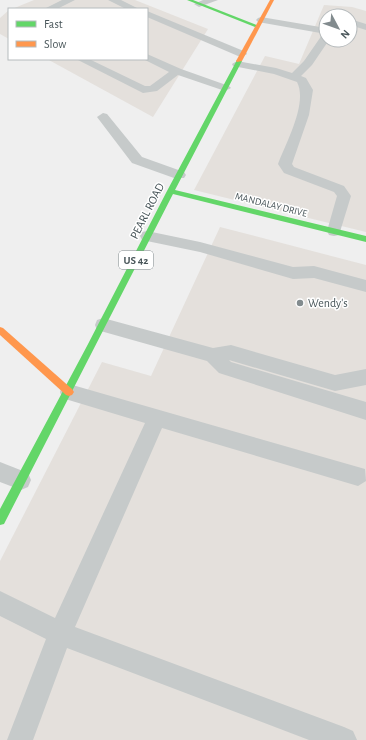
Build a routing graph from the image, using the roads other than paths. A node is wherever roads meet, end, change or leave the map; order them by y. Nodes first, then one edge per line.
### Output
1 (70, 0) edge
2 (113, 0) edge
3 (138, 0) edge
4 (189, 0) edge
5 (213, 0) edge
6 (272, 0) edge
7 (199, 4) junction
8 (51, 8) edge
9 (127, 8) edge
10 (148, 14) edge
11 (259, 23) junction
12 (318, 30) edge
13 (318, 48) edge
14 (148, 57) edge
15 (240, 59) junction
16 (83, 60) edge
17 (177, 70) junction
18 (294, 77) junction
19 (225, 88) junction
20 (103, 117) dead end
21 (179, 175) junction
22 (170, 191) junction
23 (334, 232) junction
24 (147, 236) junction
25 (366, 239) edge
26 (293, 273) junction
27 (366, 286) edge
28 (366, 296) edge
29 (103, 325) junction
30 (0, 331) edge
31 (213, 355) junction
32 (366, 377) edge
33 (69, 392) junction
34 (366, 411) edge
35 (157, 418) junction
36 (0, 472) edge
37 (358, 476) dead end
38 (21, 480) junction
39 (0, 520) edge
40 (0, 603) edge
41 (60, 633) junction
42 (20, 740) edge
43 (344, 740) edge

1 - 8 lane
2 - 9 lane
3 - 9 lane
4 - 7 main road
5 - 7 lane
6 - 11 main road, PEARL ROAD / US 42
7 - 11 main road
10 - 15 lane
11 - 12 lane
11 - 15 main road, PEARL ROAD / US 42
13 - 18 lane
14 - 17 lane
15 - 18 lane
15 - 19 main road, PEARL ROAD / US 42
16 - 17 lane
17 - 19 lane
18 - 23 lane
19 - 21 main road, PEARL ROAD / US 42
20 - 21 lane
21 - 22 main road, PEARL ROAD / US 42
22 - 23 main road, MANDALAY DRIVE
22 - 24 main road, PEARL ROAD / US 42
23 - 25 main road, MANDALAY DRIVE
24 - 26 lane
24 - 29 main road, PEARL ROAD / US 42
26 - 27 lane
26 - 28 lane
29 - 31 lane
29 - 33 main road, PEARL ROAD / US 42
30 - 33 main road
31 - 32 lane
31 - 34 lane
33 - 35 lane
33 - 38 main road, PEARL ROAD / US 42
35 - 37 lane
35 - 41 lane
36 - 38 lane
38 - 39 main road, PEARL ROAD / US 42
40 - 41 lane
41 - 42 lane
41 - 43 lane

